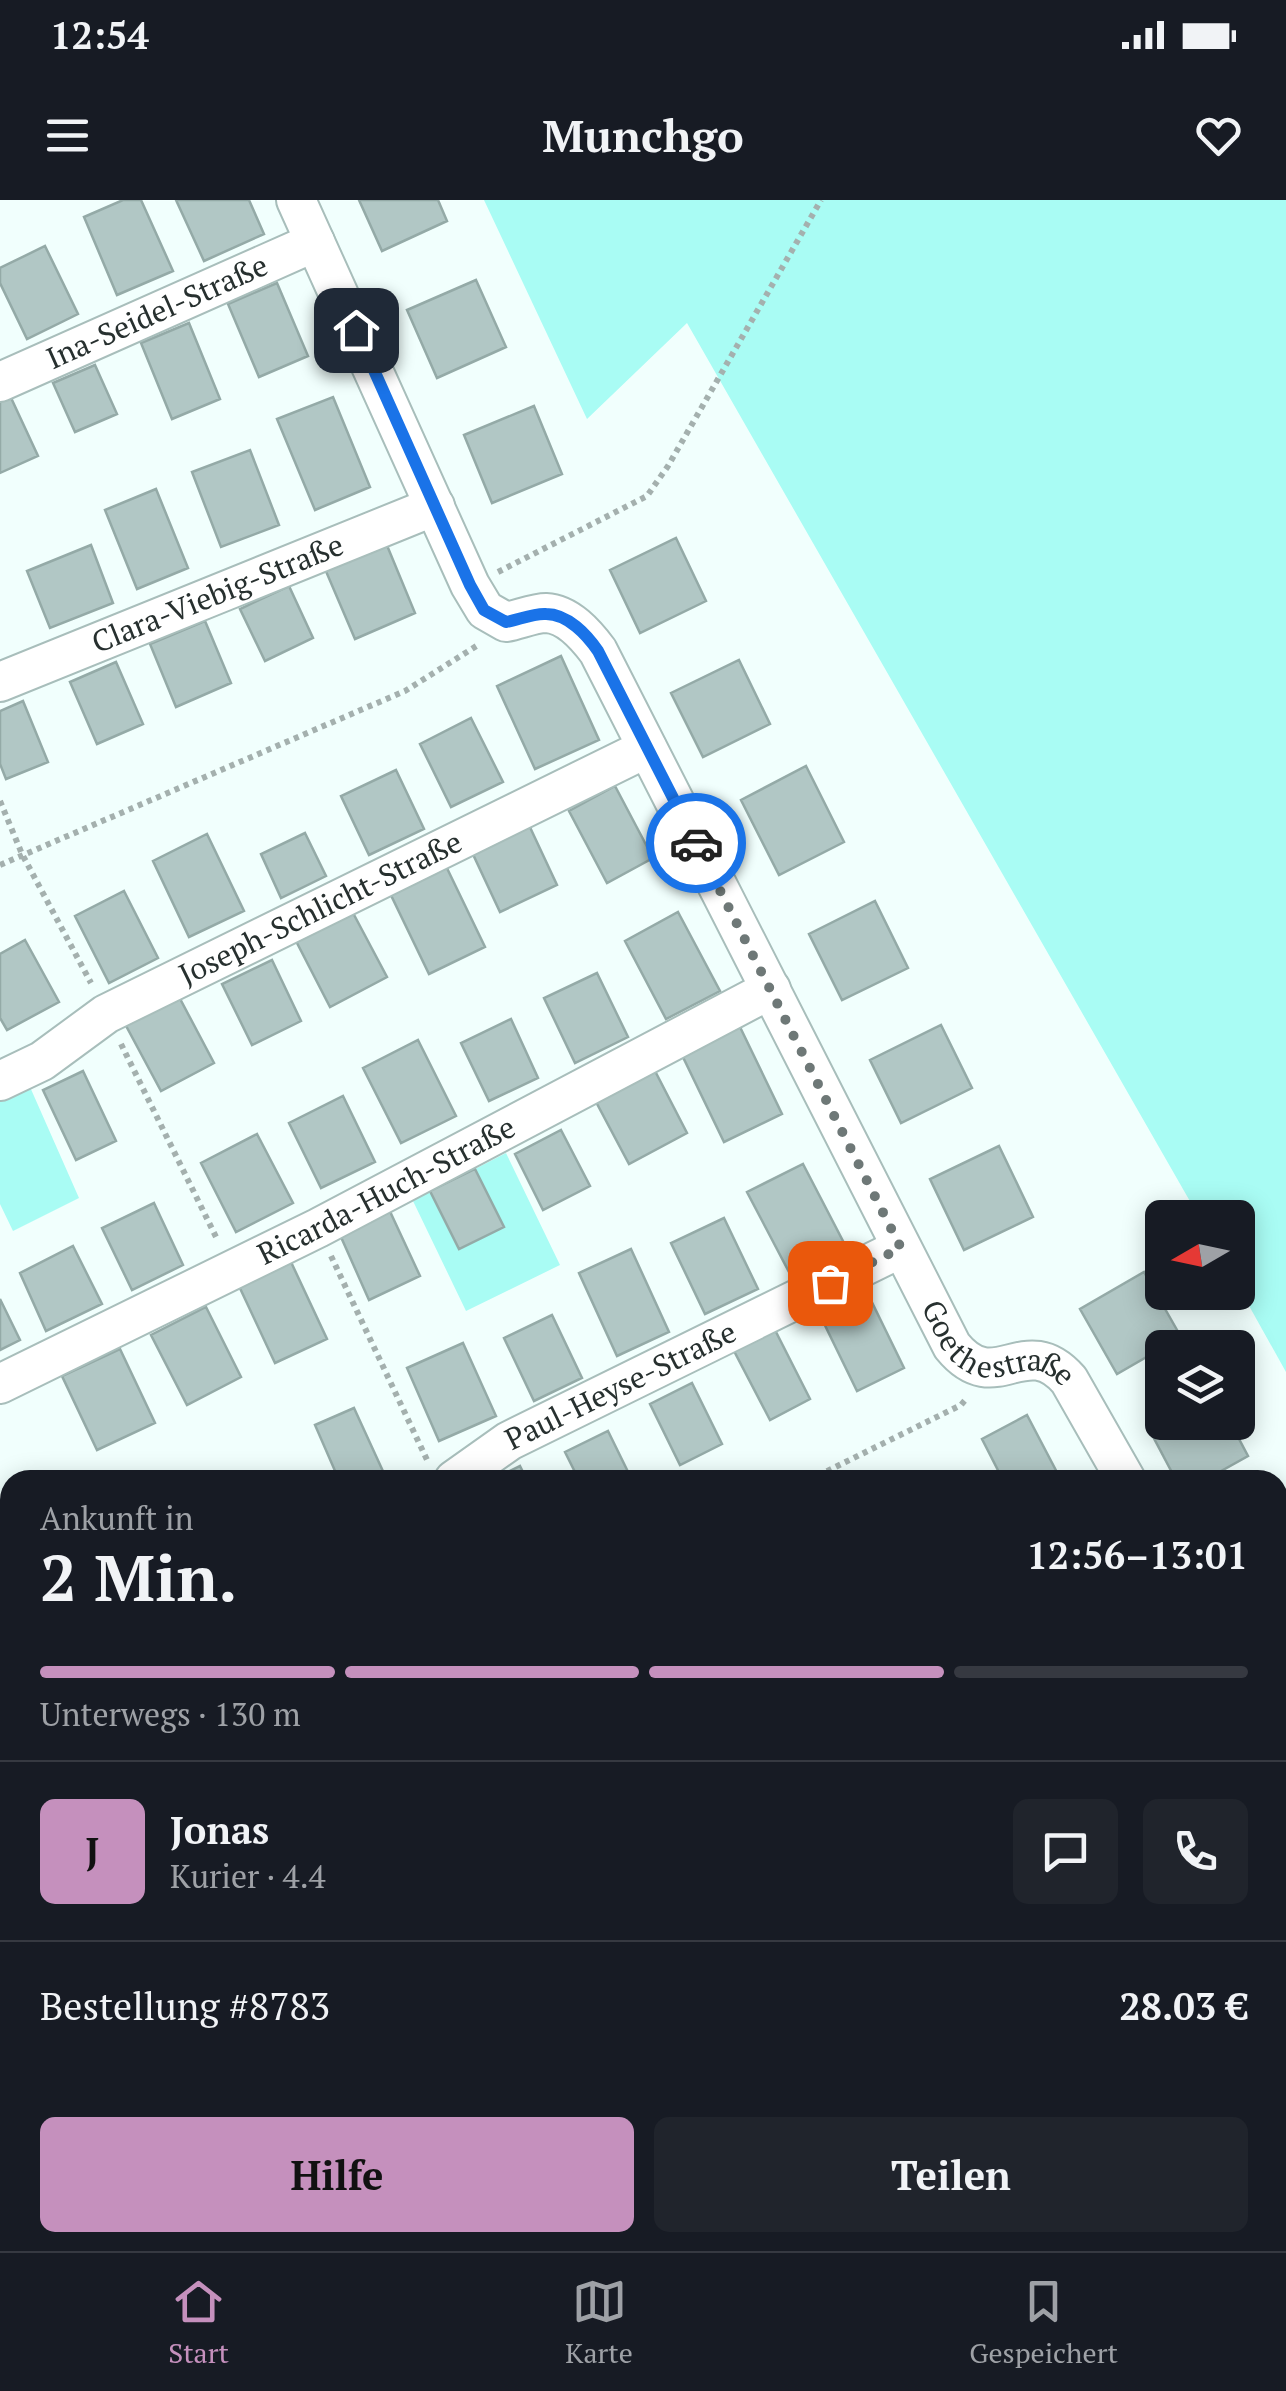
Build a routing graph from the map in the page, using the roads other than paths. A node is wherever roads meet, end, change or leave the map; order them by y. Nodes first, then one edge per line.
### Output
1 (296, 200) edge
2 (315, 242) junction
3 (0, 382) edge
4 (436, 506) junction
5 (0, 682) edge
6 (647, 748) junction
7 (771, 989) junction
8 (0, 1081) edge
9 (901, 1248) junction
10 (0, 1384) edge
11 (455, 1470) edge
12 (1120, 1470) edge

1 - 2 street
2 - 3 street, Ina-Seidel-Straße
2 - 4 street
4 - 5 street, Clara-Viebig-Straße
4 - 6 street, Goethestraße
6 - 7 street, Goethestraße
6 - 8 street, Joseph-Schlicht-Straße
7 - 9 street, Goethestraße
7 - 10 street, Ricarda-Huch-Straße
9 - 11 street, Paul-Heyse-Straße
9 - 12 street, Goethestraße

